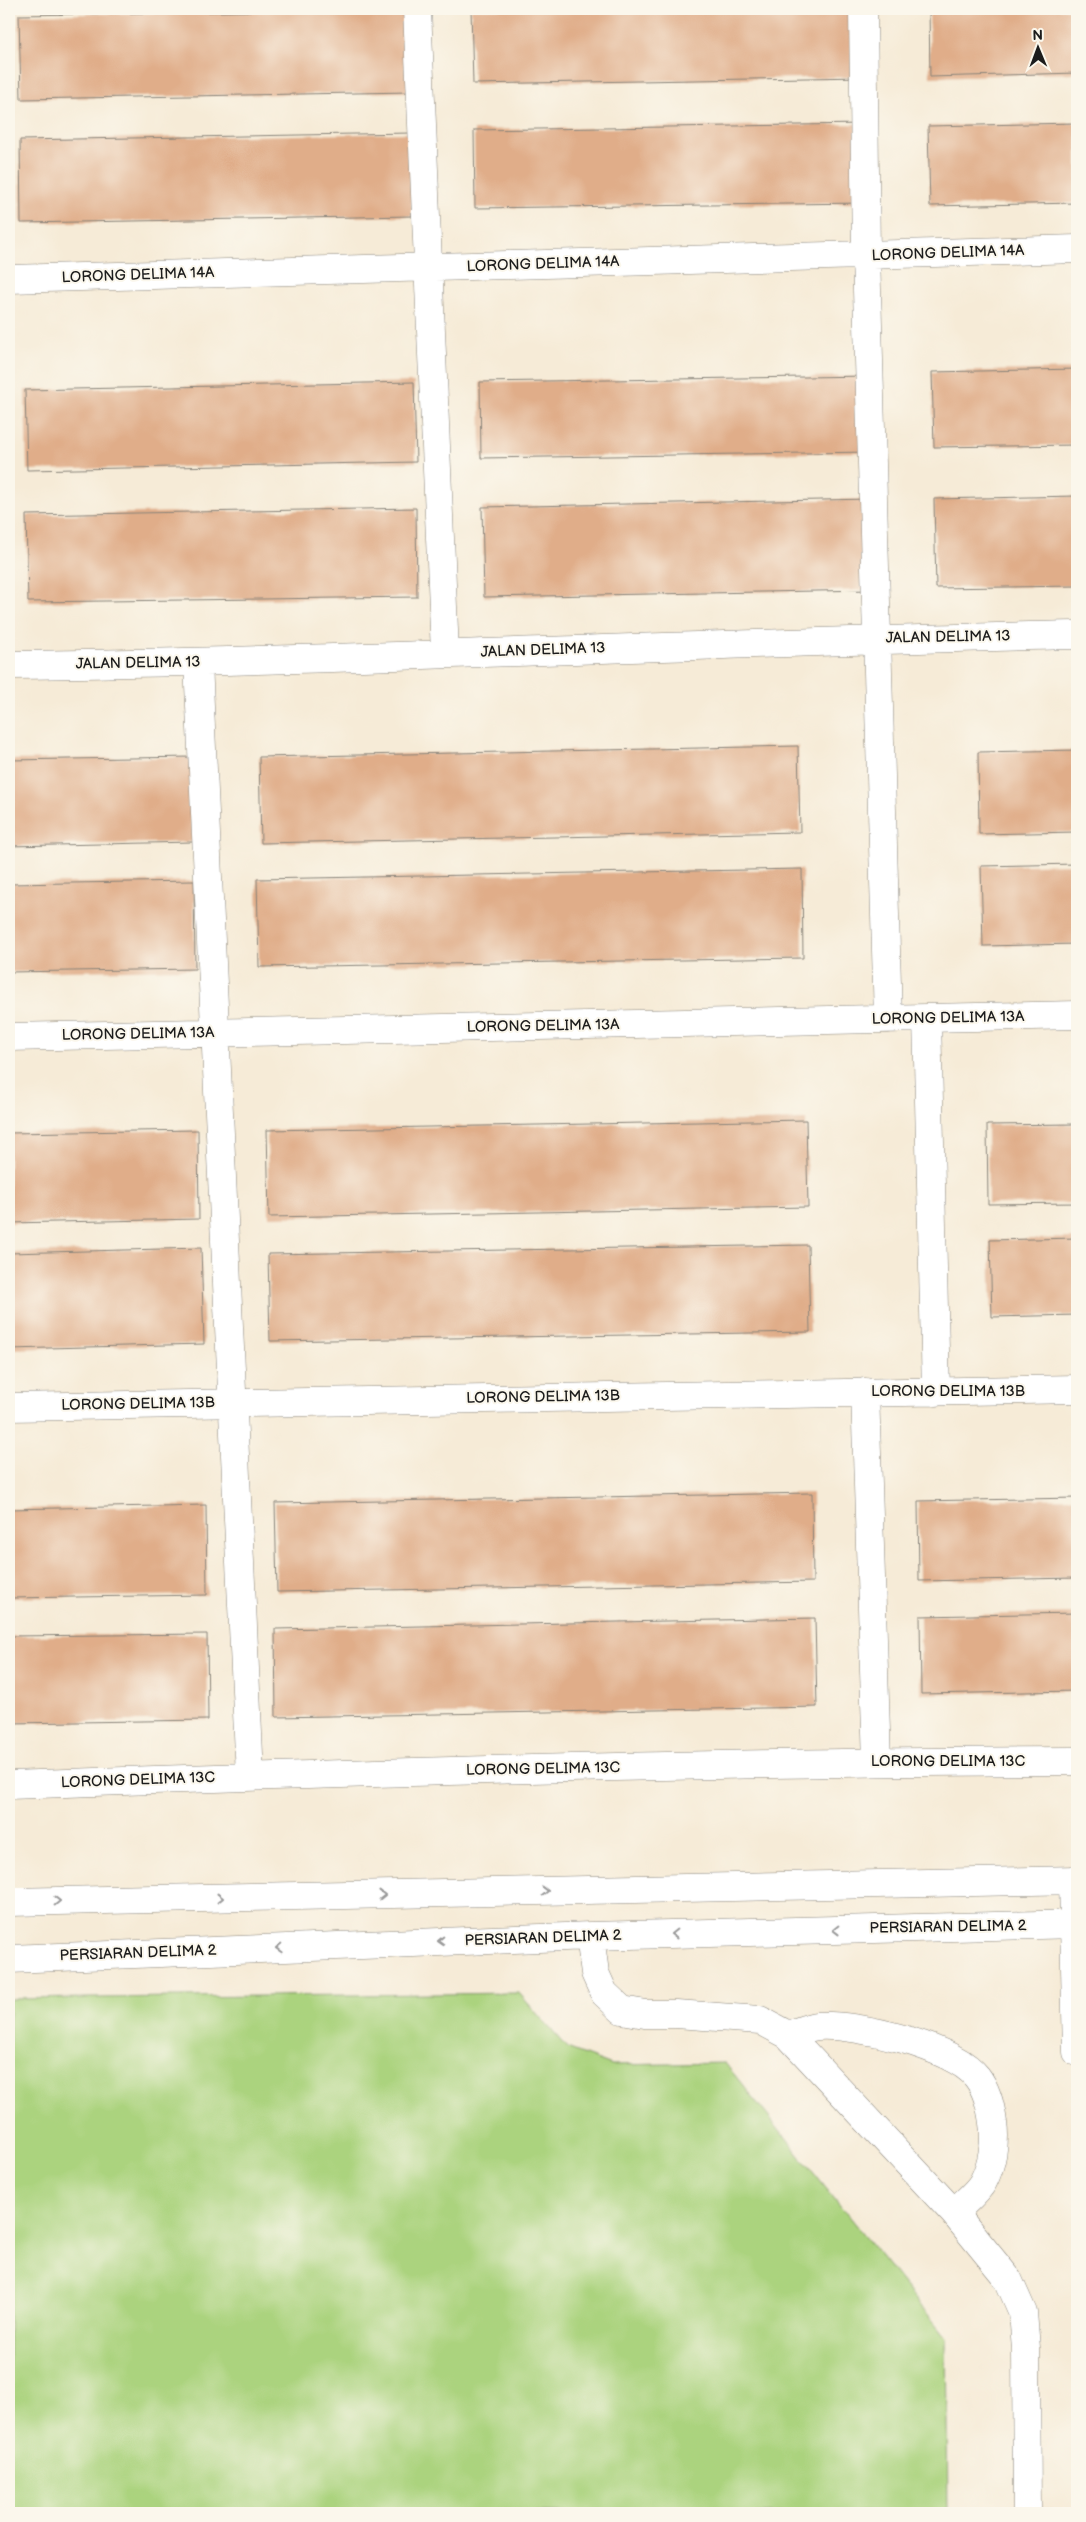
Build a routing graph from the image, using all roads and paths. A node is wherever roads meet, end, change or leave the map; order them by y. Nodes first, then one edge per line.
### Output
1 (418, 9) edge
2 (863, 9) edge
3 (1077, 249) edge
4 (866, 255) junction
5 (427, 267) junction
6 (9, 279) edge
7 (1077, 634) edge
8 (877, 639) junction
9 (445, 653) junction
10 (198, 663) junction
11 (9, 665) edge
12 (1077, 1015) edge
13 (927, 1018) junction
14 (888, 1019) junction
15 (216, 1032) junction
16 (9, 1037) edge
17 (1077, 1390) edge
18 (865, 1392) junction
19 (936, 1392) junction
20 (233, 1403) junction
21 (9, 1407) edge
22 (1077, 1760) edge
23 (877, 1762) junction
24 (250, 1776) junction
25 (9, 1785) edge
26 (1075, 1880) edge
27 (9, 1902) edge
28 (1076, 1924) edge
29 (590, 1936) junction
30 (9, 1958) edge
31 (788, 2034) junction
32 (1077, 2052) edge
33 (954, 2212) junction
34 (1027, 2513) edge

1 - 5 street
2 - 4 street
3 - 4 street, LORONG DELIMA 14A
4 - 5 street, LORONG DELIMA 14A
4 - 8 street
5 - 6 street, LORONG DELIMA 14A
5 - 9 street
7 - 8 street, JALAN DELIMA 13
8 - 9 street, JALAN DELIMA 13
8 - 14 street
9 - 10 street, JALAN DELIMA 13
10 - 11 street, JALAN DELIMA 13
10 - 15 street
12 - 13 street, LORONG DELIMA 13A
13 - 14 street, LORONG DELIMA 13A
13 - 19 street
14 - 15 street, LORONG DELIMA 13A
15 - 16 street, LORONG DELIMA 13A
15 - 20 street
17 - 19 street, LORONG DELIMA 13B
18 - 19 street, LORONG DELIMA 13B
18 - 20 street, LORONG DELIMA 13B
18 - 23 street
20 - 21 street, LORONG DELIMA 13B
20 - 24 street
22 - 23 street, LORONG DELIMA 13C
23 - 24 street, LORONG DELIMA 13C
24 - 25 street, LORONG DELIMA 13C
27 -> 26 street
26 - 28 street
28 -> 29 street, PERSIARAN DELIMA 2
28 - 32 street
29 -> 30 street, PERSIARAN DELIMA 2
29 - 31 street
31 - 33 street
31 - 33 street
33 - 34 street

